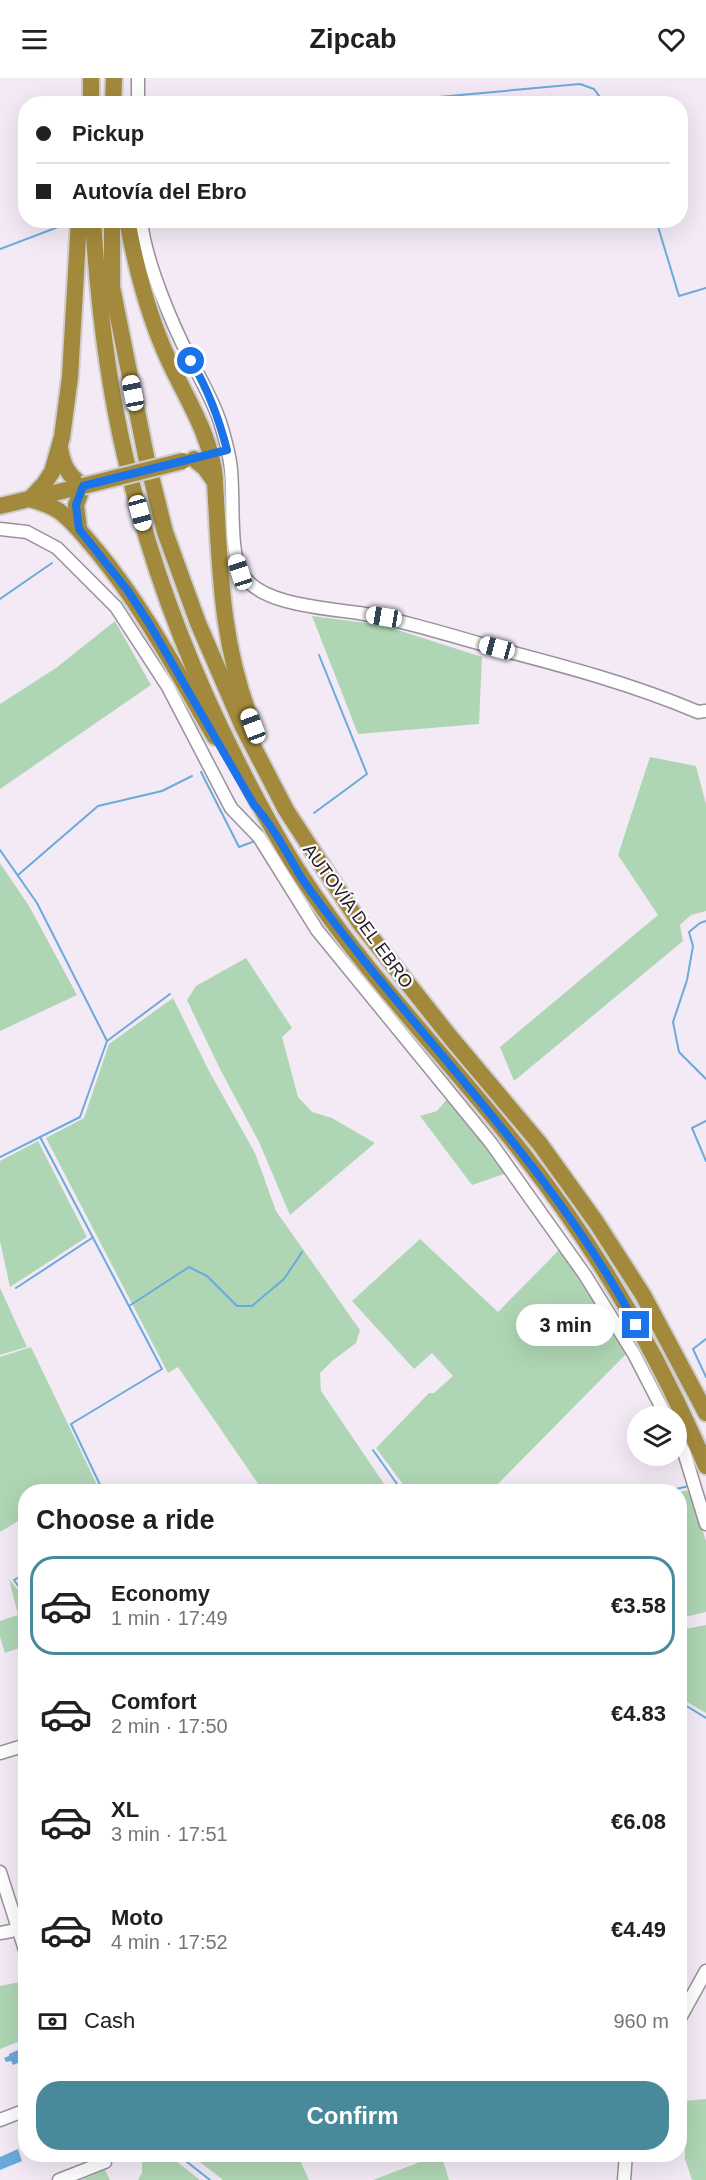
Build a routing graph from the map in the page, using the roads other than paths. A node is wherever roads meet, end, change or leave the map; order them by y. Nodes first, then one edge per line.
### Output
1 (138, 78) edge
2 (138, 96) edge
3 (79, 228) edge
4 (94, 228) edge
5 (112, 228) edge
6 (128, 228) edge
7 (142, 228) edge
8 (202, 429) junction
9 (60, 447) junction
10 (219, 453) junction
11 (189, 460) junction
12 (215, 482) junction
13 (83, 486) junction
14 (30, 499) junction
15 (0, 506) edge
16 (0, 529) edge
17 (79, 529) junction
18 (706, 711) edge
19 (266, 818) junction
20 (296, 825) junction
21 (661, 1406) edge
22 (706, 1413) edge
23 (687, 1462) edge
24 (706, 1466) edge
25 (706, 1524) edge
26 (18, 1747) edge
27 (0, 1753) edge
28 (0, 1872) edge
29 (18, 1917) edge
30 (18, 1926) edge
31 (0, 1933) edge
32 (706, 1971) edge
33 (687, 2005) edge
34 (18, 2113) edge
35 (0, 2120) edge
36 (105, 2162) edge
37 (625, 2162) edge
38 (59, 2180) edge
39 (624, 2180) edge

1 - 2 street
3 - 9 highway
4 - 19 highway, AUTOVÍA DEL EBRO
5 - 20 highway, AUTOVÍA DEL EBRO
6 - 8 highway
7 - 10 street
8 - 10 highway
8 - 11 highway
9 - 13 highway
9 - 14 highway
10 - 11 highway
10 - 12 highway
10 - 18 street
11 - 12 highway
11 - 13 highway, bridge
12 - 20 highway
13 - 14 highway
13 - 17 highway
14 - 15 highway
14 - 17 highway
16 - 21 street
17 - 19 highway
19 - 24 highway, AUTOVÍA DEL EBRO
20 - 22 highway, AUTOVÍA DEL EBRO
23 - 25 street
26 - 27 street
28 - 29 street
30 - 31 street
32 - 33 street
34 - 35 street
36 - 38 street
37 - 39 street

